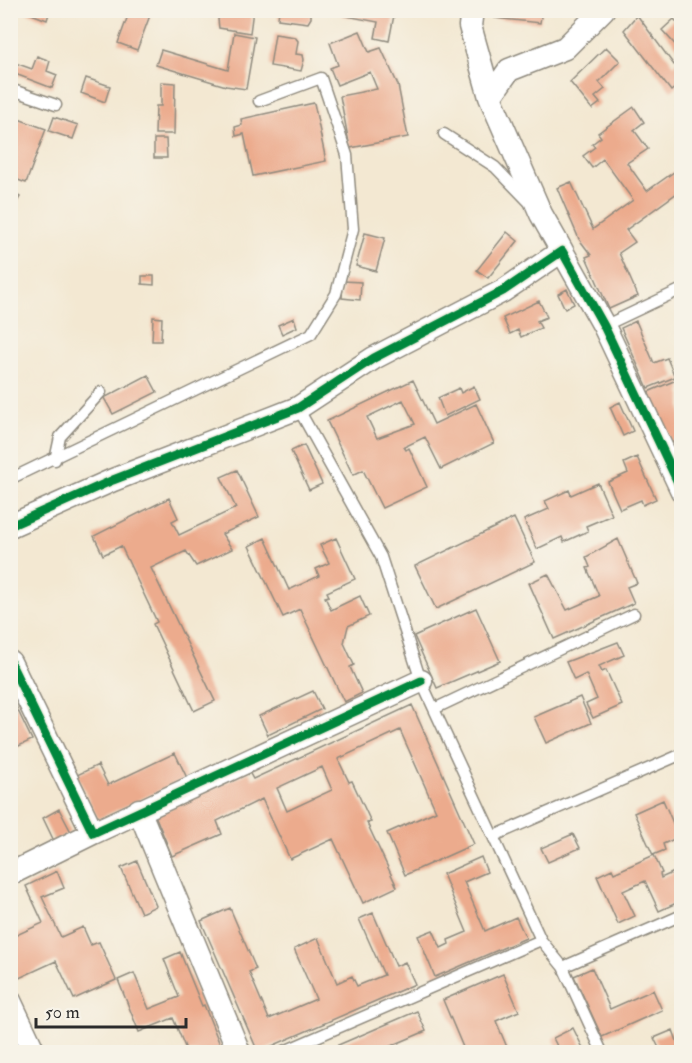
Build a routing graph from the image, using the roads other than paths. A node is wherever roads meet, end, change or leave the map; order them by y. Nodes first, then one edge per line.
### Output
1 (472, 10) edge
2 (603, 10) edge
3 (10, 89) edge
4 (490, 97) junction
5 (259, 101) dead end
6 (56, 105) dead end
7 (444, 134) dead end
8 (540, 214) junction
9 (562, 251) junction
10 (681, 289) edge
11 (604, 326) junction
12 (101, 392) dead end
13 (298, 408) junction
14 (55, 460) junction
15 (10, 479) edge
16 (681, 491) edge
17 (10, 526) edge
18 (634, 614) dead end
19 (10, 662) edge
20 (421, 681) junction
21 (434, 709) junction
22 (681, 754) edge
23 (139, 810) junction
24 (93, 833) junction
25 (494, 836) junction
26 (10, 874) edge
27 (681, 915) edge
28 (541, 940) junction
29 (563, 967) junction
30 (10, 1001) edge
31 (34, 1053) edge
32 (239, 1053) edge
33 (282, 1053) edge
34 (602, 1053) edge

1 - 4 street
2 - 4 street
3 - 6 lane
4 - 8 street
5 - 14 lane
7 - 8 lane
8 - 9 street
9 - 11 street
9 - 13 street
10 - 11 lane
11 - 16 street
12 - 14 lane
13 - 17 street
13 - 20 lane
14 - 15 lane
18 - 21 lane
19 - 24 street
20 - 21 lane
20 - 23 street
21 - 25 lane
22 - 25 lane
23 - 24 street
23 - 32 street
24 - 26 street
25 - 28 lane
27 - 29 lane
28 - 29 lane
28 - 33 lane
29 - 34 lane
30 - 31 street

